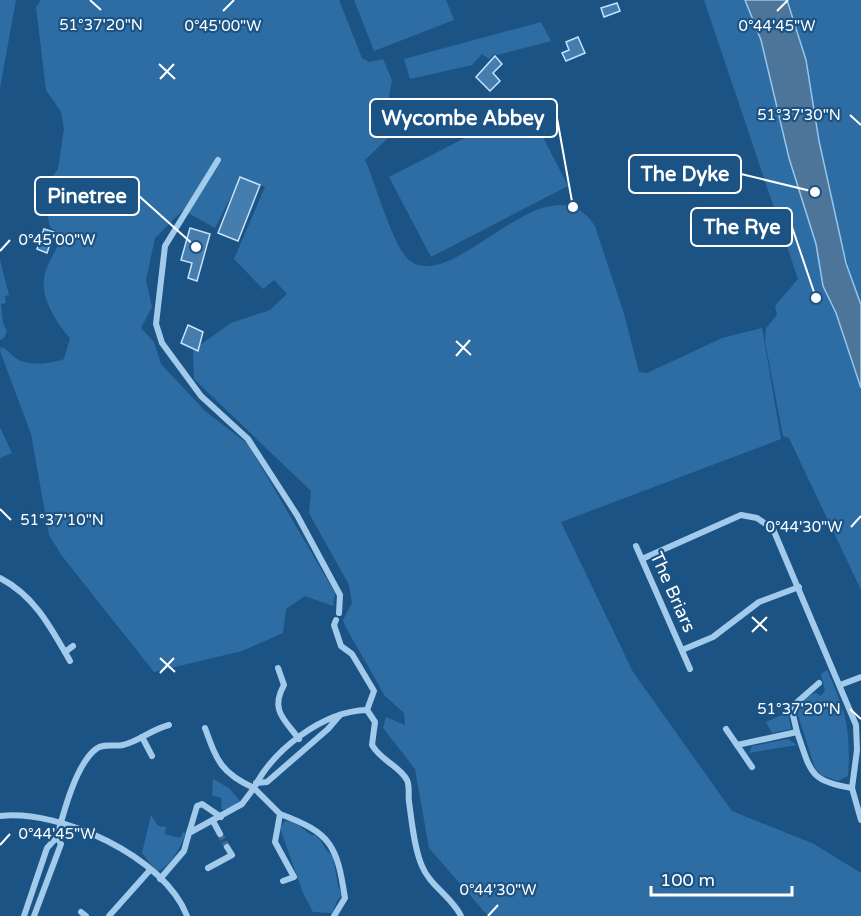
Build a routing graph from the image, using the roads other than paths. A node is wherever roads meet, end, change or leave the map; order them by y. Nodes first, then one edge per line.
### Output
1 (218, 160) dead end
2 (636, 546) dead end
3 (642, 559) junction
4 (0, 578) edge
5 (799, 588) junction
6 (73, 646) dead end
7 (682, 650) junction
8 (65, 652) junction
9 (70, 661) dead end
10 (278, 669) dead end
11 (690, 669) dead end
12 (861, 677) edge
13 (819, 683) dead end
14 (840, 685) junction
15 (367, 710) junction
16 (341, 714) junction
17 (169, 725) dead end
18 (205, 728) dead end
19 (726, 729) dead end
20 (797, 732) junction
21 (142, 737) junction
22 (299, 739) junction
23 (737, 745) junction
24 (152, 756) dead end
25 (753, 767) dead end
26 (255, 786) junction
27 (852, 788) junction
28 (280, 814) junction
29 (0, 816) edge
30 (221, 817) junction
31 (861, 820) edge
32 (213, 821) junction
33 (61, 823) junction
34 (189, 833) junction
35 (220, 834) tunnel mouth
36 (57, 837) junction
37 (227, 847) dead end
38 (208, 868) dead end
39 (150, 870) junction
40 (160, 879) junction
41 (283, 881) dead end
42 (24, 916) edge
43 (34, 916) edge
44 (109, 916) edge
45 (188, 916) edge
46 (334, 916) edge
47 (461, 916) edge

1 - 15 street
2 - 3 street, The Briars
3 - 5 street
3 - 7 street, The Briars
4 - 8 street
5 - 7 street, The Briars
5 - 14 street
6 - 8 street
7 - 11 street, The Briars
8 - 9 street
10 - 22 street
12 - 14 street
13 - 20 street
14 - 27 street
15 - 16 street
15 - 47 street
16 - 22 street
16 - 26 street
17 - 21 street
18 - 26 street
19 - 23 street
20 - 23 street
20 - 27 street
21 - 24 street
21 - 33 street
22 - 26 street
23 - 25 street
26 - 28 street
26 - 30 street
27 - 31 street
28 - 41 street
28 - 46 street
29 - 33 street
30 - 32 street
30 - 34 street
32 - 34 street
32 - 35 street
33 - 36 street
33 - 39 street
34 - 40 street
36 - 42 street
36 - 43 street
37 - 38 street
39 - 40 street
39 - 44 street
40 - 45 street

